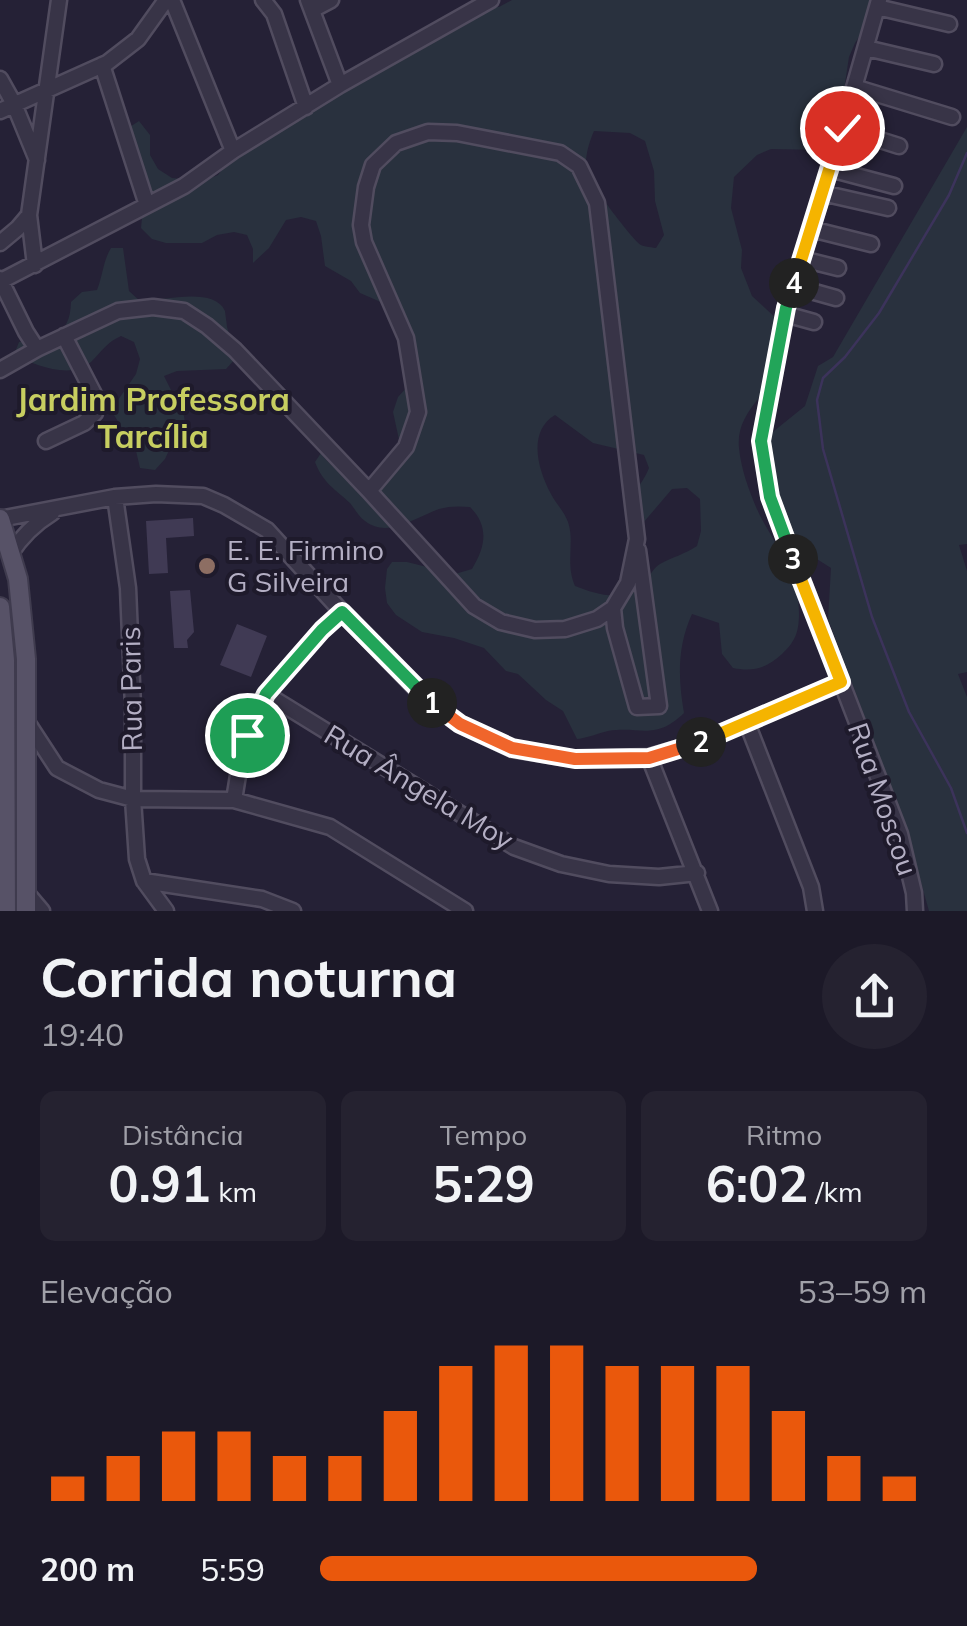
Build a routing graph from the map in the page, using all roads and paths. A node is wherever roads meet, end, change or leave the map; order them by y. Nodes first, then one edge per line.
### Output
1 (59, 0) edge
2 (169, 0) edge
3 (263, 0) edge
4 (331, 0) edge
5 (491, 0) edge
6 (878, 3) edge
7 (310, 5) edge
8 (950, 24) dead end
9 (866, 48) junction
10 (52, 60) junction
11 (934, 64) dead end
12 (102, 65) junction
13 (80, 75) junction
14 (0, 79) edge
15 (340, 85) junction
16 (854, 88) junction
17 (48, 89) junction
18 (14, 104) junction
19 (306, 106) junction
20 (0, 112) edge
21 (952, 117) dead end
22 (842, 128) junction
23 (898, 146) dead end
24 (233, 151) junction
25 (38, 162) junction
26 (830, 169) junction
27 (894, 186) dead end
28 (822, 193) junction
29 (148, 205) junction
30 (888, 208) dead end
31 (30, 215) junction
32 (811, 229) junction
33 (0, 242) edge
34 (871, 244) dead end
35 (802, 259) junction
36 (36, 265) junction
37 (838, 268) dead end
38 (0, 280) edge
39 (793, 286) junction
40 (836, 298) dead end
41 (785, 314) junction
42 (814, 322) dead end
43 (64, 336) junction
44 (37, 349) junction
45 (0, 370) edge
46 (46, 440) dead end
47 (369, 491) junction
48 (115, 497) junction
49 (61, 507) junction
50 (0, 519) edge
51 (636, 539) junction
52 (5, 556) edge
53 (0, 607) edge
54 (613, 608) junction
55 (342, 612) junction
56 (841, 682) junction
57 (266, 694) junction
58 (26, 722) junction
59 (747, 723) junction
60 (649, 758) junction
61 (57, 768) junction
62 (26, 778) junction
63 (133, 798) junction
64 (234, 800) junction
65 (3, 808) edge
66 (4, 864) edge
67 (697, 873) junction
68 (144, 881) junction
69 (25, 891) junction
70 (6, 911) edge
71 (26, 911) edge
72 (42, 911) edge
73 (166, 911) edge
74 (292, 911) edge
75 (465, 911) edge
76 (710, 911) edge
77 (815, 911) edge
78 (915, 911) edge

1 - 10 street
2 - 12 street
2 - 24 street
3 - 19 street
4 - 7 street
5 - 15 street
6 - 8 street
6 - 9 street, Rua Moscou
7 - 15 street
9 - 11 street
9 - 16 street, Rua Moscou
10 - 13 street
10 - 17 street
12 - 13 street
12 - 29 street
13 - 17 street
14 - 18 street
15 - 19 street
16 - 21 street
16 - 22 street, Rua Moscou
17 - 18 street
17 - 25 street
18 - 20 street
18 - 25 street
19 - 24 street
22 - 23 street
22 - 26 street, Rua Moscou
24 - 29 street
25 - 31 street
26 - 27 street
26 - 28 street, Rua Moscou
28 - 30 street
28 - 32 street, Rua Moscou
29 - 36 street
31 - 33 street
31 - 36 street
32 - 34 street
32 - 35 street, Rua Moscou
35 - 37 street
35 - 39 street, Rua Moscou
36 - 38 street
38 - 44 street
39 - 40 street
39 - 41 street, Rua Moscou
41 - 42 street
41 - 56 street, Rua Moscou
43 - 44 street
43 - 46 street
43 - 47 street
44 - 45 street
47 - 51 street
47 - 54 street
48 - 49 street
48 - 55 street
48 - 63 street, Rua Paris
49 - 50 street
49 - 52 street
50 - 52 main road
51 - 54 street
51 - 54 street
52 - 58 main road
53 - 65 main road
55 - 57 street
55 - 60 street
56 - 59 street
56 - 78 street, Rua Moscou
57 - 64 street
57 - 67 street, Rua Ângela Moy
58 - 61 street
58 - 62 main road
59 - 60 street
59 - 77 street
60 - 67 street
61 - 62 street
61 - 63 street
62 - 69 main road
63 - 64 street
63 - 68 street, Rua Paris
64 - 75 street
65 - 66 main road
66 - 70 main road
67 - 76 street
68 - 73 street
68 - 74 street
69 - 71 main road
69 - 72 street

